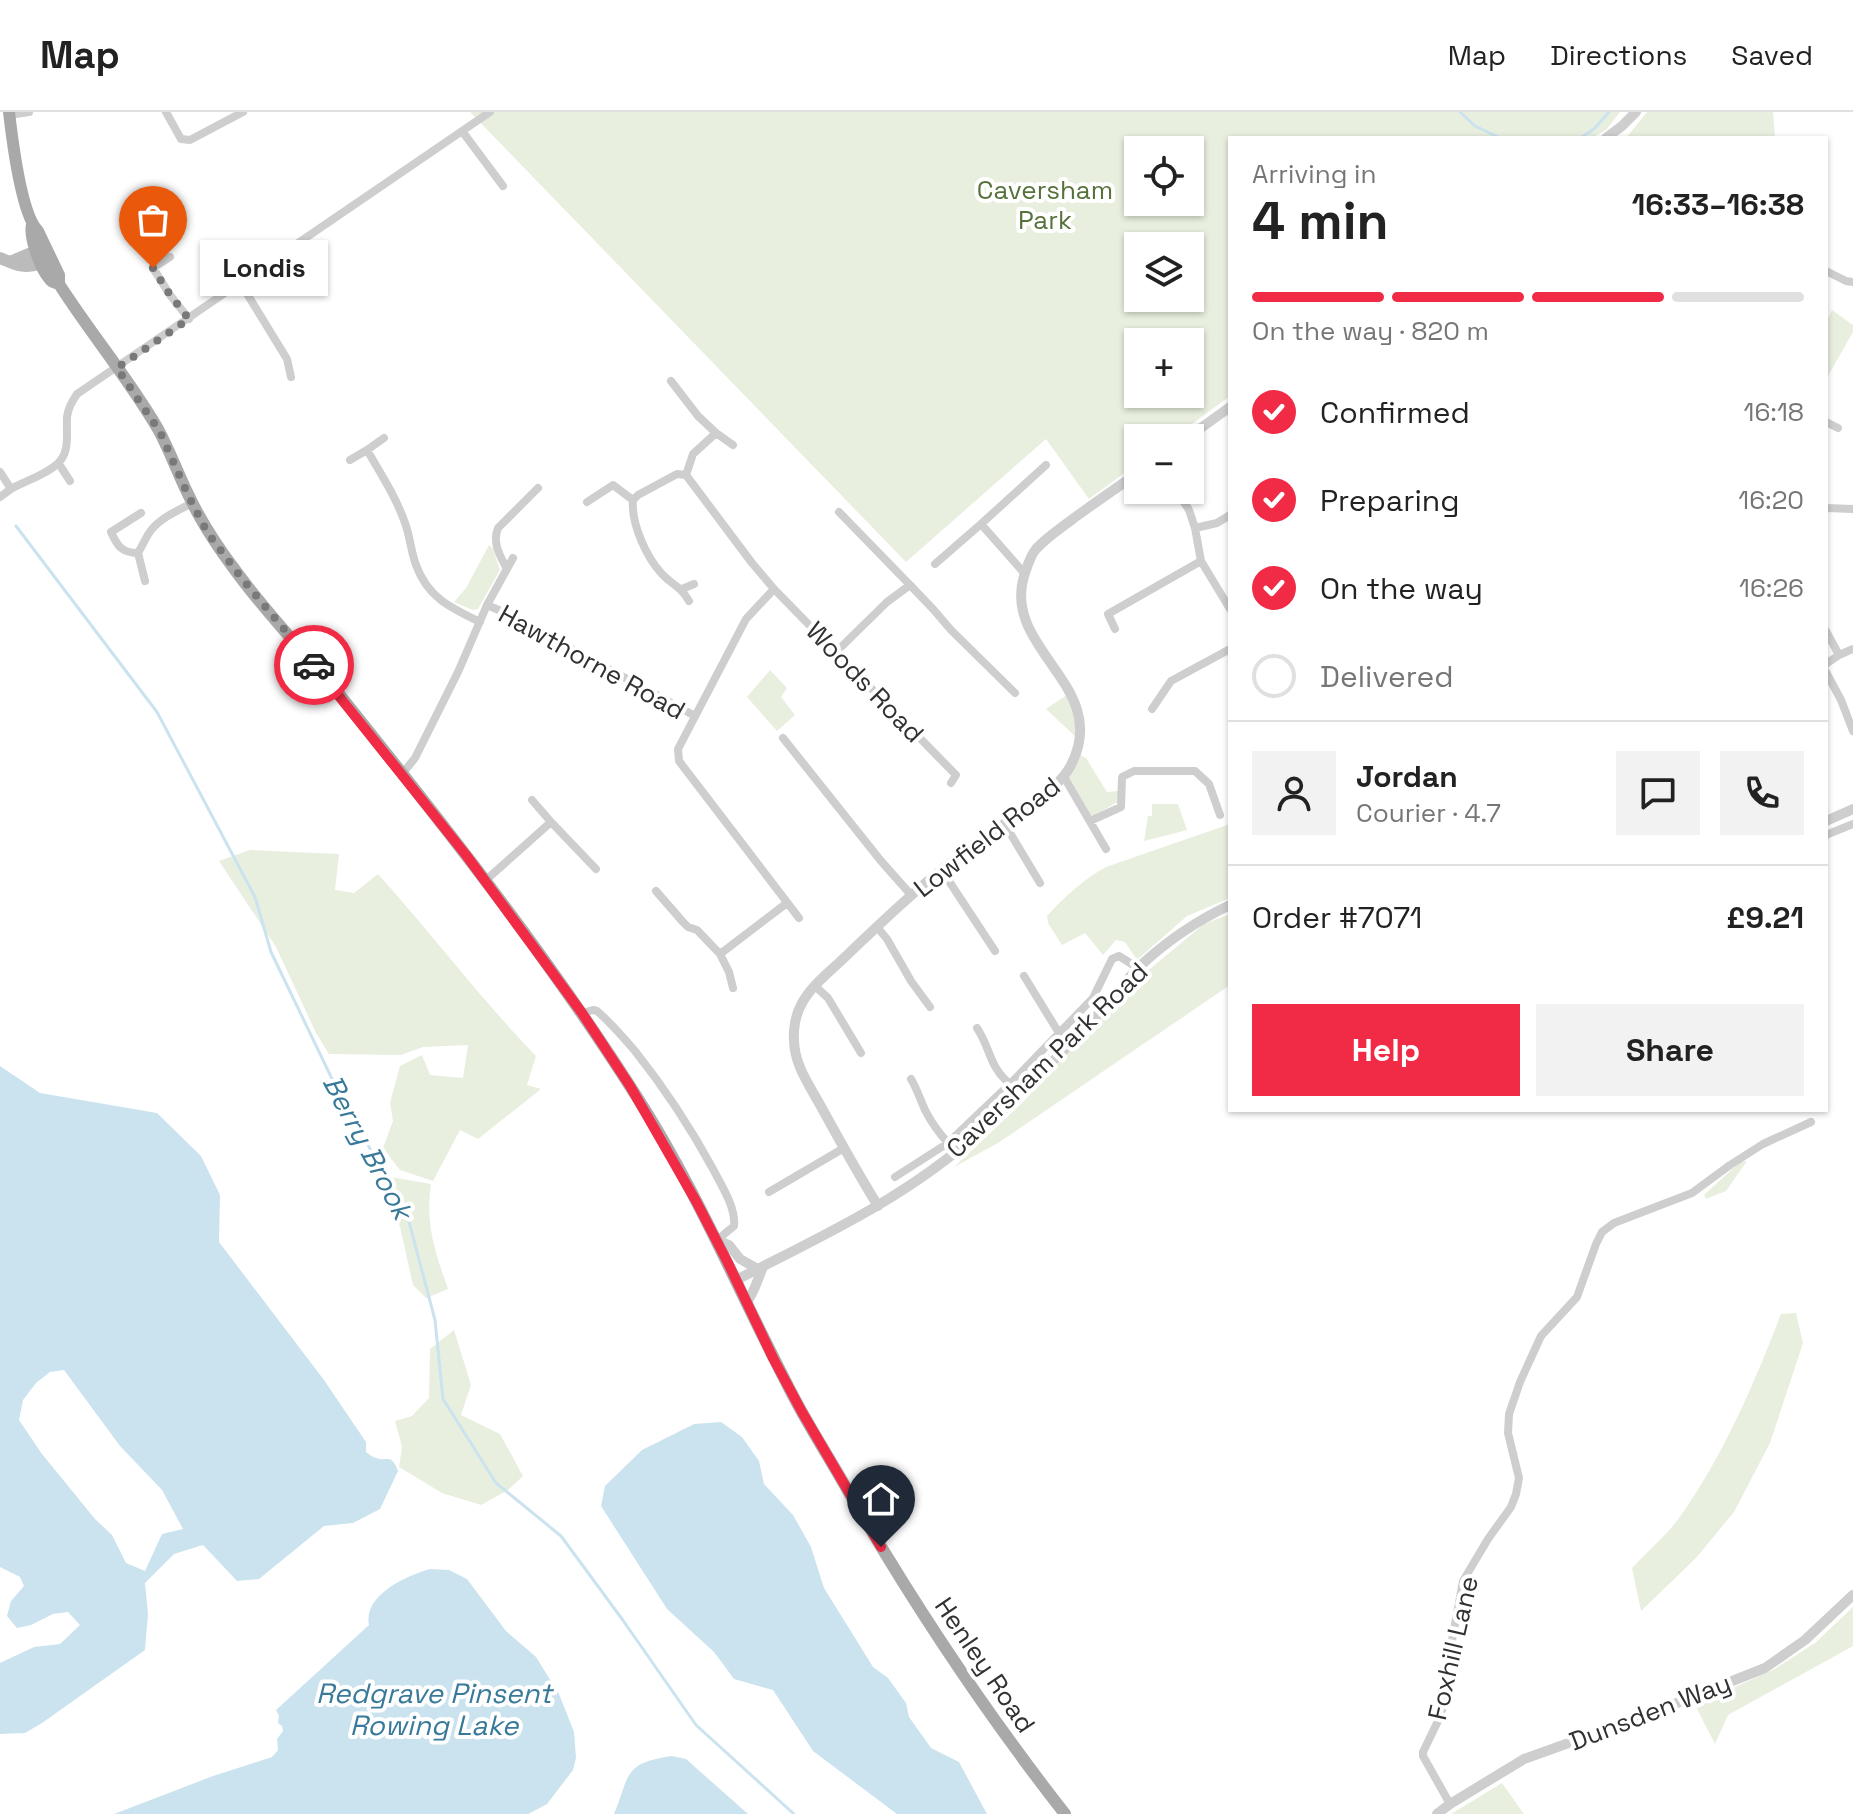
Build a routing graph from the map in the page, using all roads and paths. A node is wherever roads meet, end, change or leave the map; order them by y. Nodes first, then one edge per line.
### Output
1 (29, 112) edge
2 (166, 112) edge
3 (243, 112) edge
4 (490, 112) edge
5 (1636, 112) edge
6 (9, 113) edge
7 (462, 131) junction
8 (1609, 136) edge
9 (503, 186) dead end
10 (42, 256) junction
11 (170, 257) dead end
12 (5, 260) edge
13 (1828, 272) edge
14 (1853, 282) edge
15 (241, 284) junction
16 (189, 319) junction
17 (298, 353) dead end
18 (287, 359) junction
19 (117, 368) junction
20 (291, 377) dead end
21 (671, 381) dead end
22 (1228, 408) edge
23 (1828, 423) edge
24 (1204, 426) edge
25 (1838, 428) dead end
26 (716, 433) junction
27 (384, 438) dead end
28 (733, 445) dead end
29 (367, 450) junction
30 (350, 460) dead end
31 (59, 464) junction
32 (1046, 465) dead end
33 (0, 472) edge
34 (617, 474) dead end
35 (686, 475) junction
36 (70, 481) dead end
37 (1124, 483) edge
38 (613, 485) junction
39 (538, 488) dead end
40 (11, 489) junction
41 (0, 497) edge
42 (633, 500) junction
43 (587, 502) dead end
44 (192, 503) junction
45 (1185, 504) edge
46 (1828, 508) edge
47 (1853, 509) edge
48 (839, 512) dead end
49 (141, 513) dead end
50 (1228, 516) edge
51 (981, 524) junction
52 (1195, 528) junction
53 (138, 553) junction
54 (513, 558) dead end
55 (1201, 561) junction
56 (935, 564) dead end
57 (507, 569) junction
58 (1025, 574) junction
59 (145, 581) dead end
60 (694, 584) dead end
61 (910, 585) junction
62 (682, 589) junction
63 (774, 589) junction
64 (689, 601) dead end
65 (1228, 604) edge
66 (487, 605) junction
67 (480, 622) junction
68 (1115, 629) dead end
69 (1828, 635) edge
70 (1853, 649) edge
71 (1228, 650) edge
72 (835, 653) junction
73 (1839, 655) junction
74 (1828, 663) edge
75 (1828, 676) edge
76 (1015, 693) dead end
77 (1152, 709) dead end
78 (695, 716) junction
79 (1853, 730) edge
80 (783, 738) dead end
81 (792, 749) junction
82 (783, 756) dead end
83 (402, 774) junction
84 (957, 776) dead end
85 (1064, 777) junction
86 (532, 800) dead end
87 (1853, 809) edge
88 (1220, 815) dead end
89 (1828, 820) edge
90 (1090, 821) junction
91 (551, 822) junction
92 (1004, 823) junction
93 (1853, 824) edge
94 (1828, 834) edge
95 (1106, 849) dead end
96 (596, 869) dead end
97 (941, 869) junction
98 (486, 880) junction
99 (1040, 883) dead end
100 (656, 891) dead end
101 (912, 896) junction
102 (787, 903) junction
103 (1228, 906) edge
104 (799, 918) dead end
105 (877, 927) junction
106 (995, 951) dead end
107 (720, 954) junction
108 (1138, 968) junction
109 (1024, 976) dead end
110 (815, 986) junction
111 (733, 988) dead end
112 (930, 1007) dead end
113 (582, 1013) junction
114 (977, 1028) dead end
115 (1059, 1033) junction
116 (861, 1053) dead end
117 (911, 1079) dead end
118 (1010, 1084) junction
119 (1811, 1122) dead end
120 (948, 1143) junction
121 (844, 1148) junction
122 (895, 1177) dead end
123 (769, 1192) dead end
124 (878, 1206) junction
125 (717, 1240) junction
126 (760, 1268) junction
127 (736, 1280) junction
128 (746, 1303) junction
129 (1853, 1595) edge
130 (1450, 1804) junction
131 (1065, 1814) edge
132 (1437, 1814) edge

1 - 6 street
2 - 3 street
4 - 7 street
5 - 8 street
6 - 10 main road
7 - 9 street
7 - 15 street
10 - 12 main road
10 - 19 main road, Henley Road
11 - 16 street
13 - 14 street
15 - 16 street
15 - 18 street
16 - 19 street
17 - 18 street
18 - 20 street
19 - 31 street
19 - 44 main road, Henley Road
21 - 26 street
22 - 24 street
23 - 25 street
26 - 28 street
26 - 35 street
27 - 29 street
29 - 30 street
29 - 67 street
31 - 36 street
31 - 40 street
32 - 51 street
33 - 40 street
34 - 38 street
35 - 42 street
35 - 63 street, Woods Road
37 - 58 street
38 - 42 street
38 - 43 street
39 - 57 street
40 - 41 street
42 - 62 street
44 - 53 street
44 - 83 main road, Henley Road
45 - 52 street
46 - 47 street
48 - 61 street
49 - 53 street
50 - 52 street
51 - 56 street
51 - 58 street
52 - 55 street
53 - 59 street
54 - 57 street
55 - 65 street
55 - 68 street
57 - 66 street
58 - 85 street, Lowfield Road
60 - 62 street
61 - 72 street
61 - 76 street
62 - 64 street
63 - 72 street, Woods Road
63 - 78 street
66 - 67 street
66 - 78 street, Hawthorne Road
67 - 83 street
69 - 73 street
70 - 73 street
71 - 77 street
72 - 84 street, Woods Road
73 - 74 street
75 - 79 street
78 - 102 street, Hawthorne Road
80 - 81 street
81 - 82 street
81 - 101 street
83 - 98 main road, Henley Road
85 - 90 street
85 - 92 street, Lowfield Road
86 - 91 street
87 - 89 street
88 - 90 street
90 - 95 street
91 - 96 street
91 - 98 street
92 - 97 street, Lowfield Road
92 - 99 street
93 - 94 street
97 - 101 street, Lowfield Road
97 - 106 street
98 - 113 main road, Henley Road
100 - 107 street
101 - 105 street, Lowfield Road
102 - 104 street, Hawthorne Road
102 - 107 street
103 - 108 street, Caversham Park Road
105 - 110 street, Lowfield Road
105 - 112 street
107 - 111 street
108 - 115 street
108 - 124 street, Caversham Park Road
109 - 115 street
110 - 116 street
110 - 121 street, Lowfield Road
113 - 125 main road, Henley Road
113 - 125 street, Henley Road
114 - 118 street
115 - 118 street
117 - 120 street
118 - 120 street
119 - 130 street, Foxhill Lane
120 - 122 street
121 - 123 street
121 - 124 street, Lowfield Road
124 - 126 street, Caversham Park Road
125 - 126 street
125 - 127 main road, Henley Road
126 - 127 street, Caversham Park Road
126 - 128 street
127 - 128 main road, Henley Road
128 - 131 main road, Henley Road
129 - 130 street, Dunsden Way
130 - 132 street, Dunsden Way

